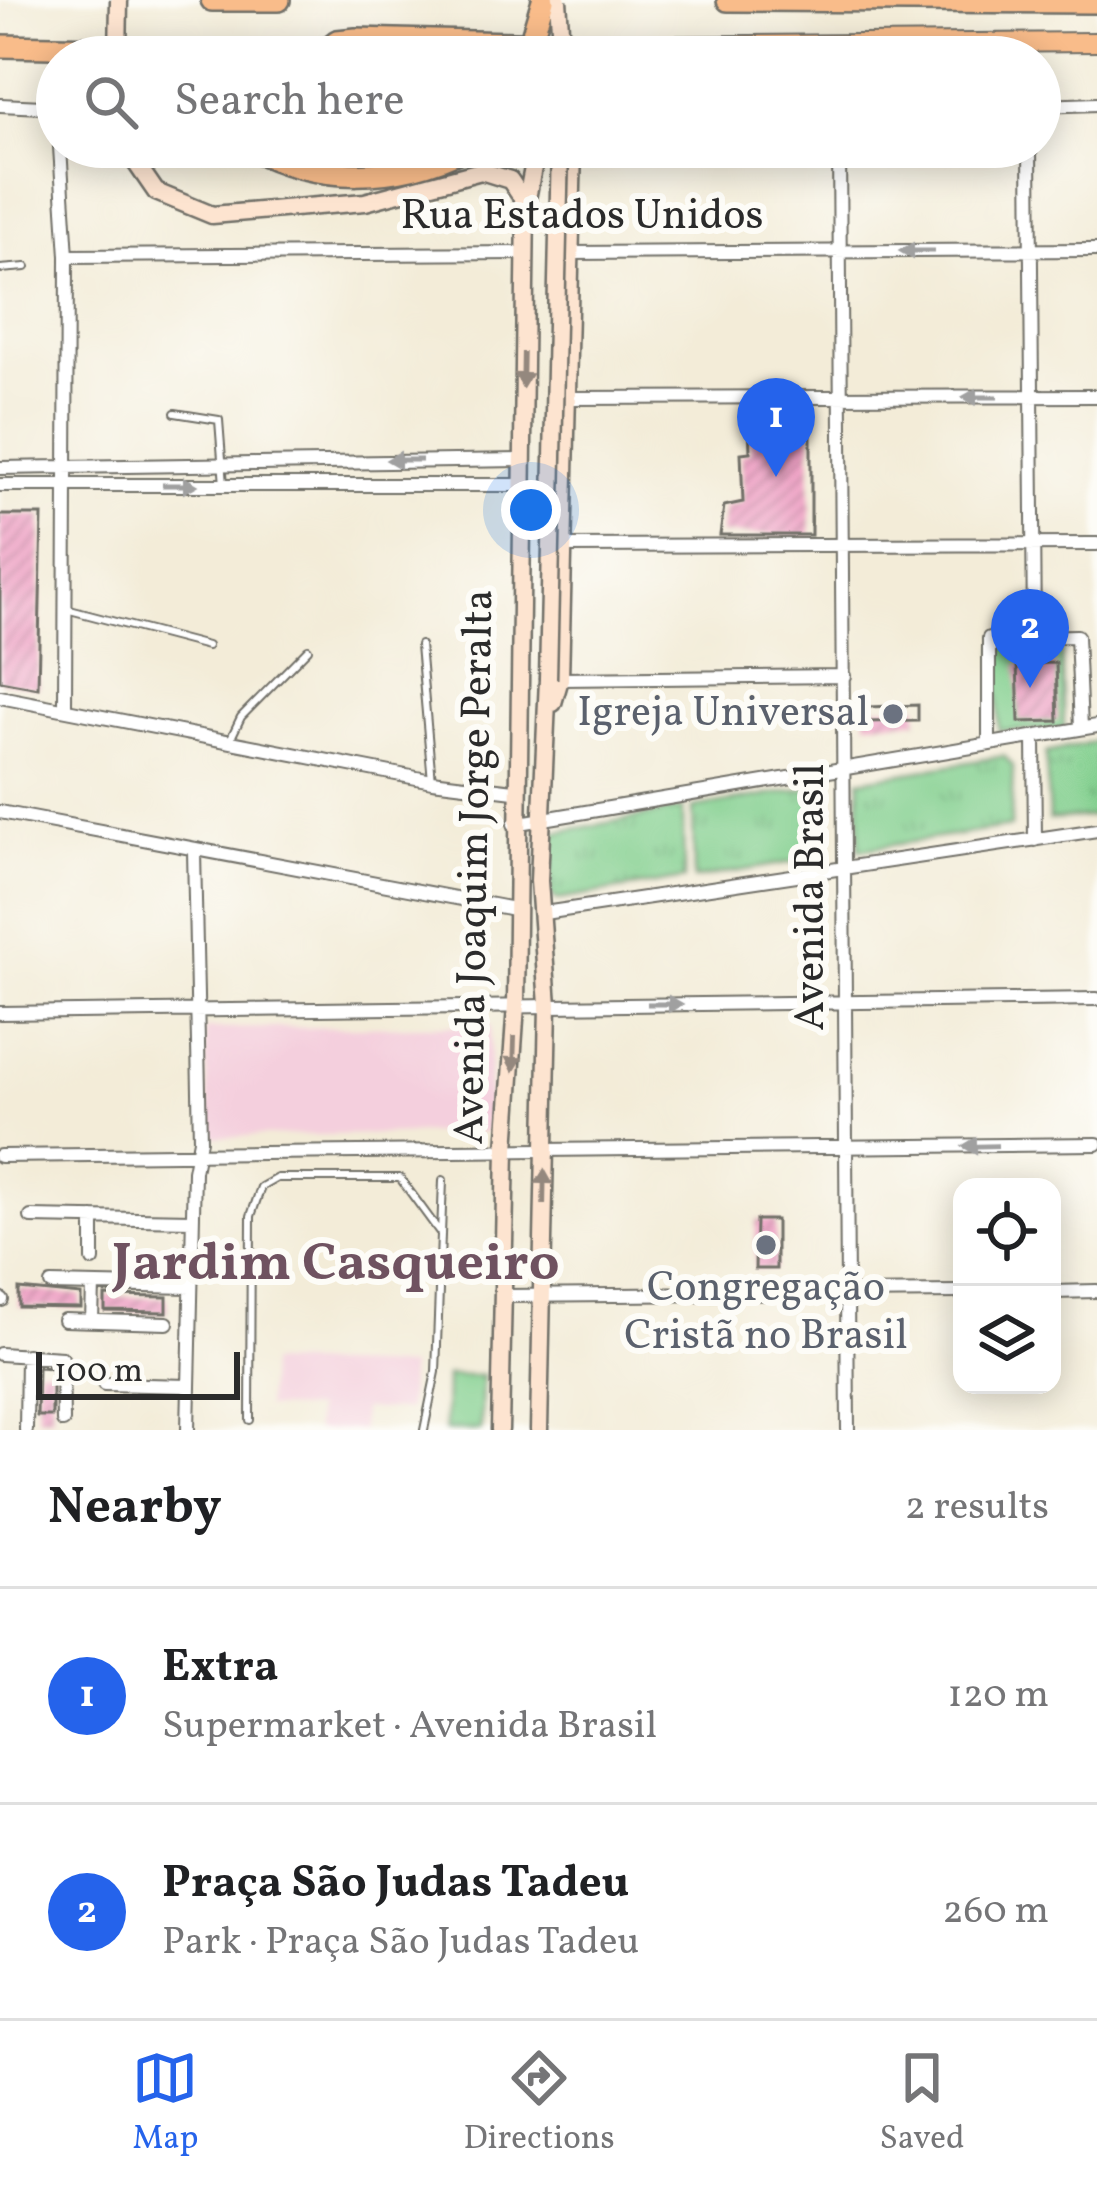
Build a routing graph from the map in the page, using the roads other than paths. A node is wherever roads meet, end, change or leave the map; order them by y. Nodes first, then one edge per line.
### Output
1 (119, 0) edge
2 (212, 0) edge
3 (279, 0) edge
4 (543, 0) edge
5 (559, 0) edge
6 (728, 0) edge
7 (1097, 2) edge
8 (118, 36) edge
9 (532, 36) edge
10 (561, 36) edge
11 (1097, 42) edge
12 (1061, 43) edge
13 (36, 45) edge
14 (0, 46) edge
15 (1097, 104) edge
16 (0, 105) edge
17 (1061, 105) edge
18 (36, 108) edge
19 (61, 168) edge
20 (139, 168) edge
21 (303, 168) edge
22 (410, 168) edge
23 (533, 168) edge
24 (560, 168) edge
25 (572, 168) edge
26 (840, 168) edge
27 (1031, 168) edge
28 (526, 204) junction
29 (1034, 250) junction
30 (1097, 250) edge
31 (842, 252) junction
32 (568, 253) junction
33 (526, 254) junction
34 (67, 256) junction
35 (26, 268) dead end
36 (0, 269) edge
37 (1097, 396) edge
38 (841, 397) junction
39 (1032, 397) junction
40 (566, 398) junction
41 (175, 413) dead end
42 (311, 460) junction
43 (521, 460) junction
44 (225, 461) junction
45 (63, 467) junction
46 (0, 468) edge
47 (0, 484) edge
48 (62, 484) junction
49 (224, 485) junction
50 (310, 485) junction
51 (520, 485) junction
52 (1032, 544) junction
53 (1097, 544) edge
54 (562, 546) junction
55 (843, 547) junction
56 (62, 609) junction
57 (1034, 636) junction
58 (420, 645) dead end
59 (207, 646) dead end
60 (308, 650) dead end
61 (844, 676) junction
62 (554, 679) junction
63 (0, 698) edge
64 (64, 709) junction
65 (1097, 726) edge
66 (1081, 728) junction
67 (1034, 737) junction
68 (230, 740) junction
69 (989, 743) junction
70 (844, 770) junction
71 (432, 781) junction
72 (514, 791) junction
73 (0, 812) edge
74 (542, 821) junction
75 (514, 824) junction
76 (1097, 830) edge
77 (1035, 840) junction
78 (194, 851) junction
79 (844, 871) junction
80 (514, 909) junction
81 (544, 913) junction
82 (1097, 999) edge
83 (847, 1002) junction
84 (516, 1005) junction
85 (548, 1005) junction
86 (196, 1007) junction
87 (0, 1013) edge
88 (1097, 1144) edge
89 (845, 1148) junction
90 (506, 1149) junction
91 (545, 1149) junction
92 (197, 1153) junction
93 (0, 1156) edge
94 (443, 1180) dead end
95 (31, 1217) dead end
96 (93, 1218) junction
97 (192, 1220) junction
98 (441, 1234) junction
99 (92, 1260) dead end
100 (51, 1284) dead end
101 (93, 1285) junction
102 (191, 1287) junction
103 (1097, 1291) edge
104 (953, 1292) edge
105 (1061, 1292) edge
106 (847, 1293) junction
107 (542, 1295) junction
108 (505, 1296) junction
109 (64, 1320) dead end
110 (92, 1321) junction
111 (167, 1323) dead end
112 (0, 1354) edge
113 (27, 1355) junction
114 (104, 1384) dead end
115 (189, 1386) junction
116 (63, 1420) dead end
117 (250, 1420) dead end
118 (26, 1430) edge
119 (188, 1430) edge
120 (424, 1430) edge
121 (500, 1430) edge
122 (539, 1430) edge
123 (848, 1430) edge

1 - 8 street, bridge
2 - 3 highway
4 - 9 highway, bridge
5 - 10 street, bridge
6 - 7 highway
11 - 12 main road
13 - 14 highway
15 - 17 street
16 - 18 street
19 - 34 street
20 - 28 street
21 - 22 highway
23 - 28 street, Avenida Joaquim Jorge Peralta
24 - 62 street, Avenida Joaquim Jorge Peralta, bridge
25 - 32 street, Avenida Joaquim Jorge Peralta
26 - 31 street, Avenida Brasil
27 - 29 street
28 - 33 street, Avenida Joaquim Jorge Peralta
29 - 30 street, Rua Estados Unidos
29 -> 31 street, Rua Estados Unidos
29 - 39 street
31 - 32 street, Rua Estados Unidos
31 - 38 street, Avenida Brasil
32 - 33 street, Rua Estados Unidos
32 - 40 street, Avenida Joaquim Jorge Peralta
33 - 34 street, Rua Estados Unidos
33 -> 43 street, Avenida Joaquim Jorge Peralta
34 - 45 street
35 - 36 lane
37 - 39 street
39 -> 38 street
38 - 40 street
38 - 55 street, Avenida Brasil
39 - 52 street
40 - 54 street, Avenida Joaquim Jorge Peralta
41 - 44 lane
43 -> 42 street
42 - 44 street
42 - 50 street
43 - 51 street, Avenida Joaquim Jorge Peralta
44 - 45 street
44 - 49 lane
45 - 46 street
45 - 48 street
47 - 48 street
48 -> 49 street
48 - 56 street
49 - 50 street
50 - 51 street
51 - 72 street, Avenida Joaquim Jorge Peralta
52 - 53 street
52 - 55 street
52 - 57 street
54 - 55 street
54 - 62 street, Avenida Joaquim Jorge Peralta
55 - 61 street, Avenida Brasil
56 - 59 lane
56 - 64 street
57 - 66 street
57 - 69 street
58 - 71 lane
60 - 68 lane
61 - 62 street
61 - 70 street, Avenida Brasil
62 - 74 street, Avenida Joaquim Jorge Peralta
63 - 64 street
64 - 68 street
65 - 66 street
66 - 67 street
67 - 69 street
67 - 77 street
68 - 71 street
69 - 70 street
70 - 74 street
70 - 79 street, Avenida Brasil
71 - 72 street
72 - 75 street, Avenida Joaquim Jorge Peralta
73 - 78 street
74 - 75 street
74 - 81 street, Avenida Joaquim Jorge Peralta
75 - 80 street, Avenida Joaquim Jorge Peralta
76 - 77 street
77 - 79 street
78 - 80 street
78 - 86 street
79 - 81 street
79 - 83 street, Avenida Brasil
80 - 84 street, Avenida Joaquim Jorge Peralta
81 - 85 street, Avenida Joaquim Jorge Peralta
82 - 83 street
85 -> 83 street
83 - 89 street, Avenida Brasil
84 - 85 street
84 - 86 street
84 -> 90 street, Avenida Joaquim Jorge Peralta
85 - 91 street, Avenida Joaquim Jorge Peralta
86 - 87 street
86 - 92 street
88 -> 89 street
89 - 91 street
89 - 106 street, Avenida Brasil
90 - 91 street
90 - 92 street
90 - 108 street, Avenida Joaquim Jorge Peralta
107 -> 91 street, Avenida Joaquim Jorge Peralta
92 - 93 street
92 - 97 street
94 - 98 lane
95 - 96 street
96 - 97 street
96 - 99 street
97 - 102 street
98 - 117 lane
98 - 120 lane
100 - 101 street
101 - 102 street
101 - 110 street
102 - 115 street
103 - 105 street
104 - 106 street
106 - 107 street
106 - 123 street, Avenida Brasil
107 - 108 street
107 - 122 street, Avenida Joaquim Jorge Peralta
108 - 121 street, Avenida Joaquim Jorge Peralta
109 - 110 street
110 - 111 street
112 - 113 street
113 - 116 street
113 - 118 street
114 - 115 street
115 - 119 street

